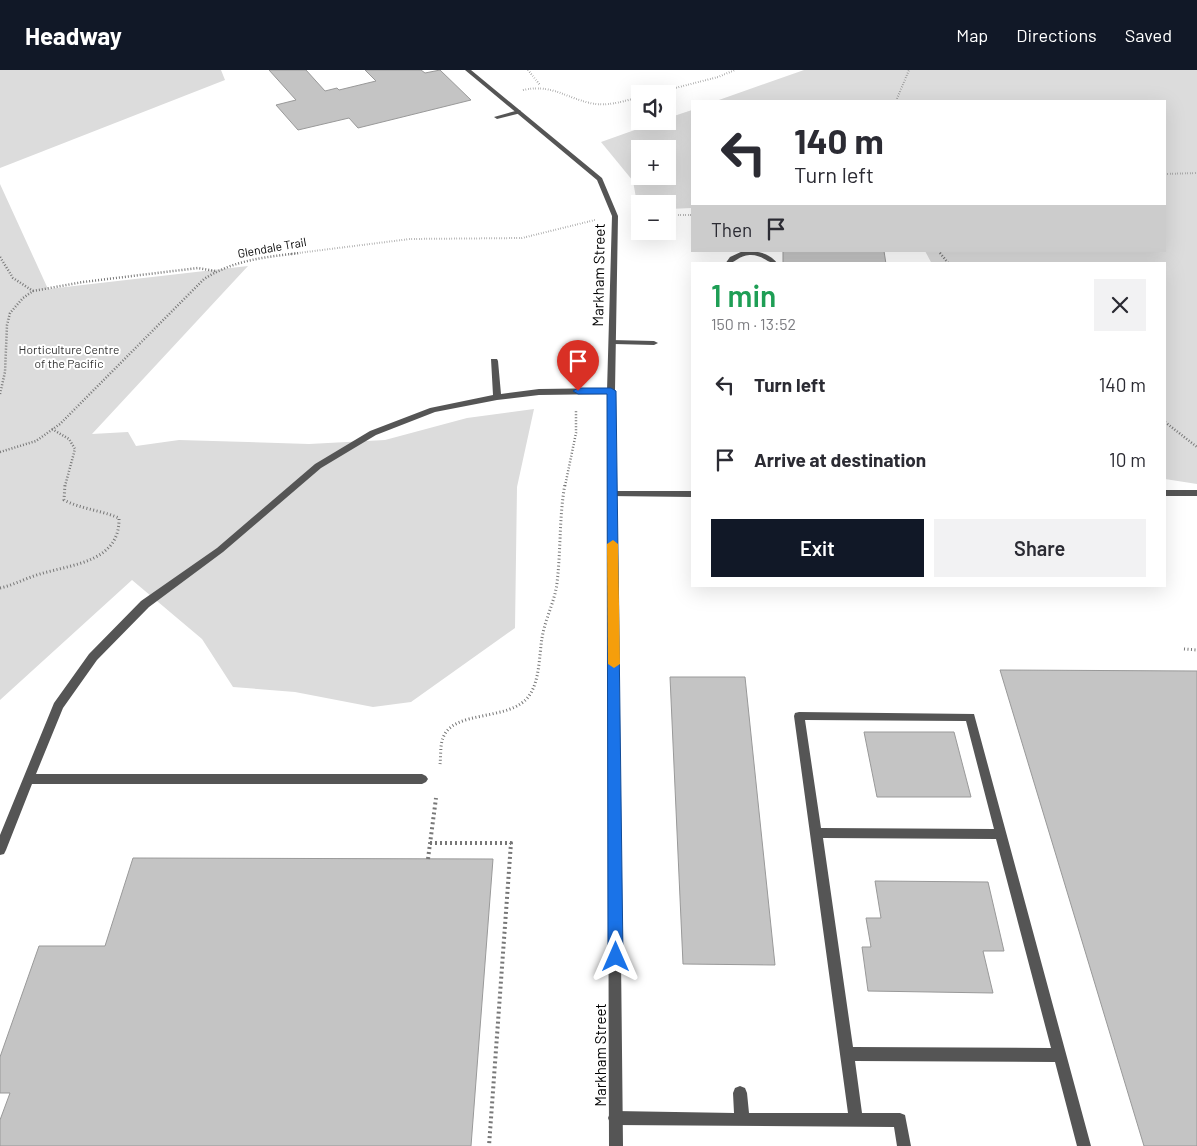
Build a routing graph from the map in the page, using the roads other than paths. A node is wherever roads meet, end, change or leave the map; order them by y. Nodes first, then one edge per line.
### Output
1 (468, 70) edge
2 (519, 112) junction
3 (497, 117) dead end
4 (729, 262) edge
5 (774, 262) edge
6 (614, 342) junction
7 (654, 343) dead end
8 (494, 362) dead end
9 (611, 391) junction
10 (498, 397) junction
11 (1166, 493) edge
12 (1197, 493) edge
13 (612, 494) junction
14 (691, 494) edge
15 (28, 779) junction
16 (422, 779) dead end
17 (816, 833) junction
18 (1001, 834) junction
19 (0, 850) edge
20 (847, 1054) junction
21 (1060, 1055) junction
22 (740, 1093) dead end
23 (615, 1118) junction
24 (742, 1120) junction
25 (856, 1120) junction
26 (616, 1146) edge
27 (904, 1146) edge
28 (1084, 1146) edge

1 - 2 street, Markham Street
2 - 3 street
2 - 6 street, Markham Street
4 - 5 street
6 - 7 street
6 - 9 street, Markham Street
8 - 10 street
9 - 10 street
9 - 13 street, Markham Street
10 - 15 street
11 - 12 street
13 - 14 street
13 - 23 street, Markham Street
15 - 16 street
15 - 19 street
17 - 18 street
17 - 18 street
17 - 20 street
18 - 21 street
20 - 21 street
20 - 25 street
21 - 28 street
22 - 24 street
23 - 24 street
23 - 26 street, Markham Street
24 - 25 street
25 - 27 street

